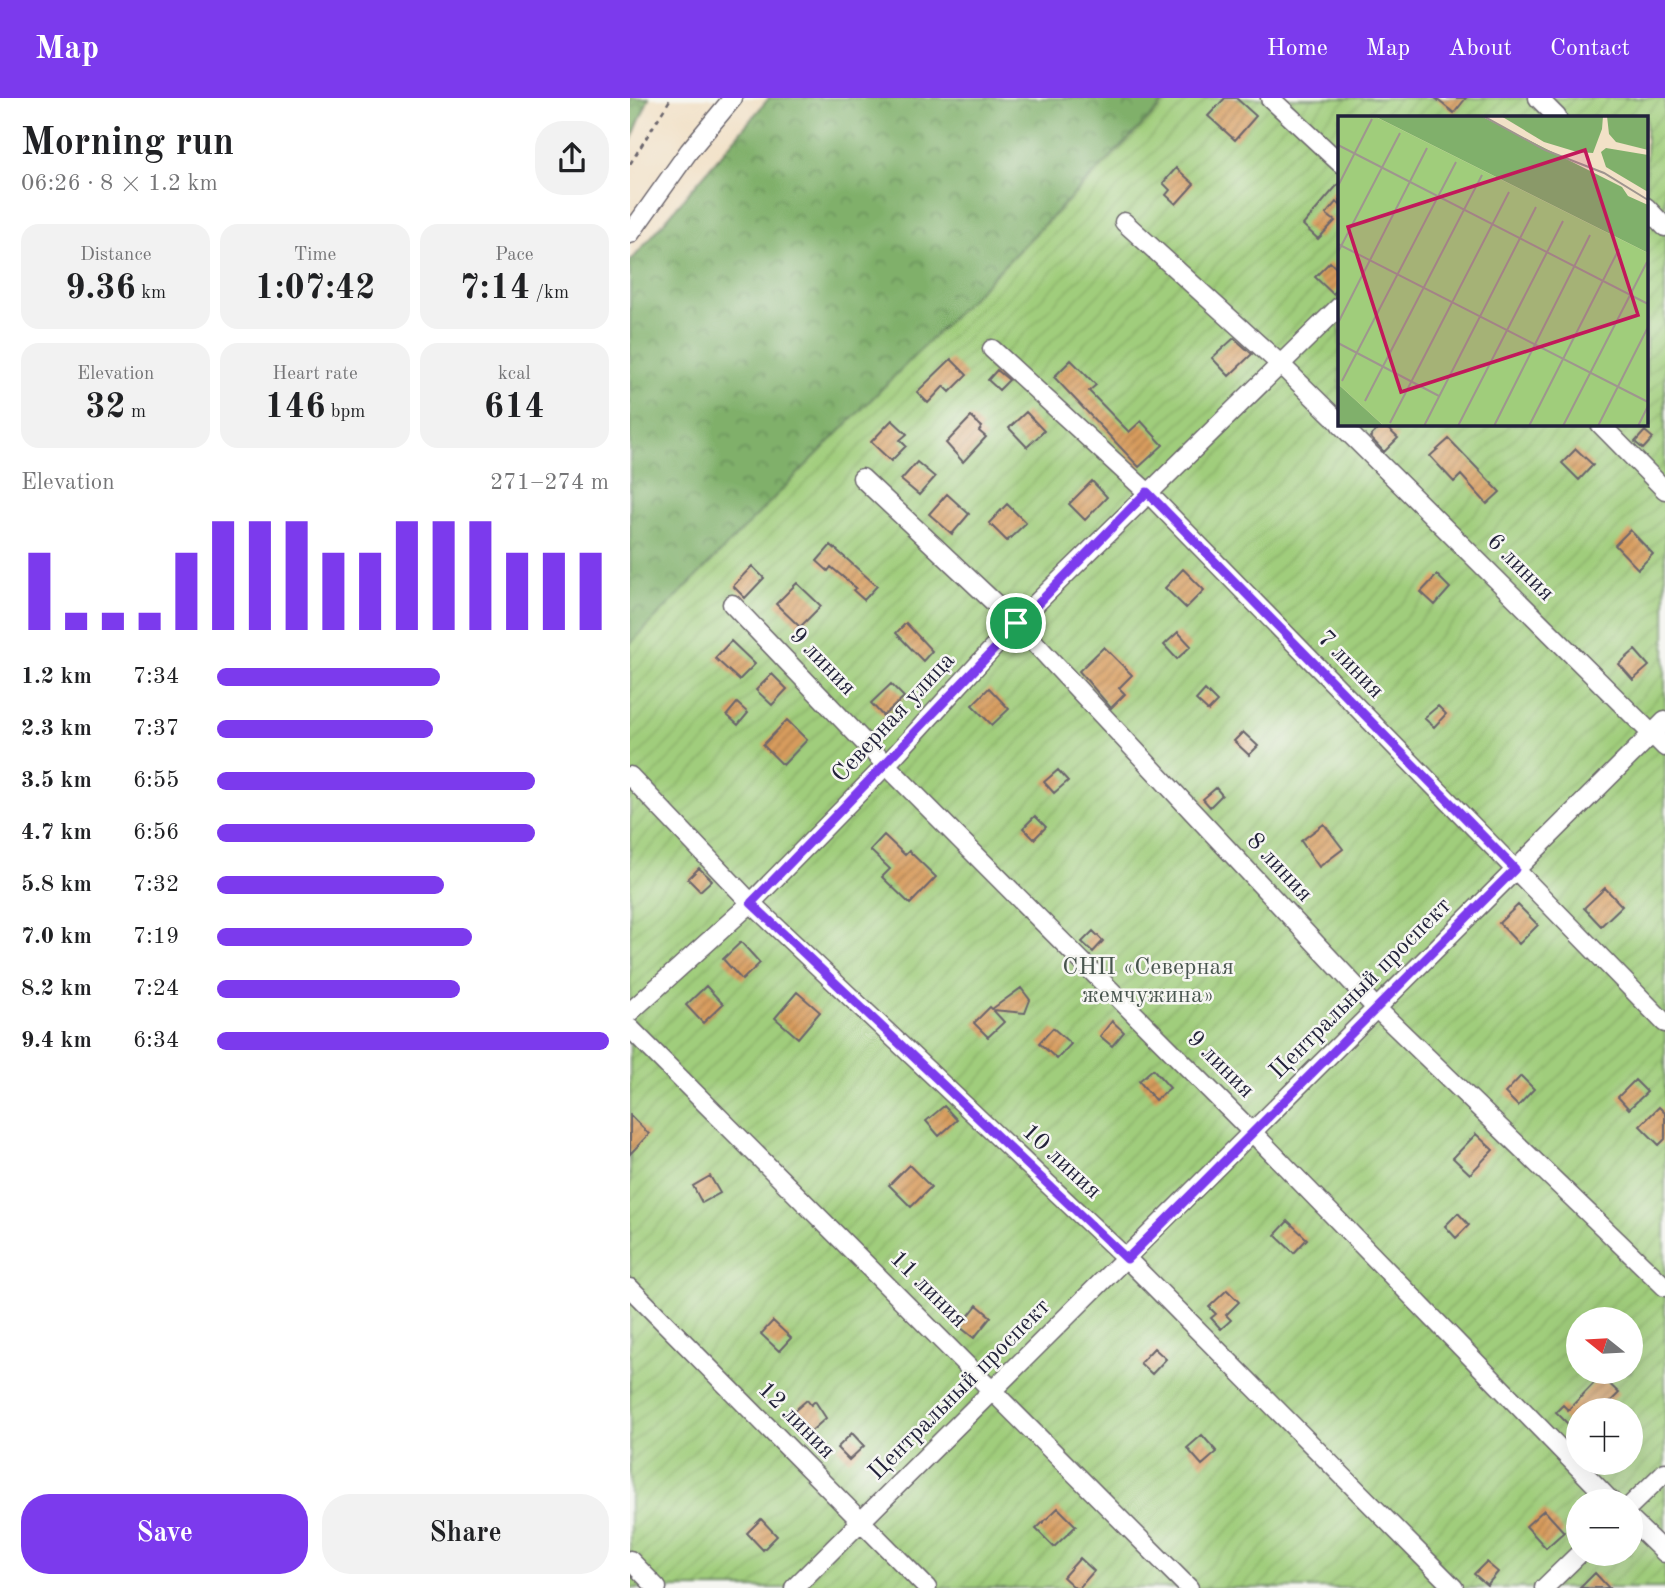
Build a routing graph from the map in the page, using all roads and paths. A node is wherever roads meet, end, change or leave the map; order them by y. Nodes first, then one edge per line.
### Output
1 (671, 98) edge
2 (733, 98) edge
3 (1270, 98) edge
4 (1338, 162) edge
5 (630, 164) edge
6 (1648, 209) edge
7 (1125, 222) dead end
8 (1665, 227) edge
9 (630, 234) edge
10 (1338, 307) edge
11 (992, 349) dead end
12 (1279, 363) junction
13 (1338, 421) edge
14 (1342, 425) edge
15 (1601, 425) edge
16 (862, 478) dead end
17 (1665, 490) edge
18 (1147, 492) junction
19 (733, 604) dead end
20 (1016, 623) junction
21 (1665, 721) edge
22 (1651, 733) junction
23 (1665, 747) edge
24 (886, 765) junction
25 (630, 776) edge
26 (1515, 869) junction
27 (751, 903) junction
28 (1376, 1008) junction
29 (630, 1012) edge
30 (1665, 1023) edge
31 (630, 1028) edge
32 (1252, 1132) junction
33 (1127, 1259) junction
34 (1665, 1287) edge
35 (630, 1288) edge
36 (995, 1391) junction
37 (1665, 1472) edge
38 (1599, 1489) edge
39 (1643, 1493) edge
40 (861, 1522) junction
41 (1643, 1532) edge
42 (1665, 1553) edge
43 (630, 1560) edge
44 (1567, 1566) edge
45 (657, 1588) edge
46 (794, 1588) edge
47 (927, 1588) edge
48 (1189, 1588) edge
49 (1454, 1588) edge
50 (1544, 1588) edge

1 - 5 path
2 - 9 street
3 - 4 street
6 - 8 street
7 - 12 street, 6 линия
10 - 12 street, Северная улица
11 - 18 street, 7 линия
12 - 13 street, 6 линия
12 - 18 street, Северная улица
14 - 22 street, 6 линия
15 - 17 street
16 - 20 street, 8 линия
18 - 20 street, Северная улица
18 - 26 street, 7 линия
19 - 24 street, 9 линия
20 - 24 street, Северная улица
20 - 28 street, 8 линия
21 - 22 street, Центральный проспект
22 - 23 street, 6 линия
22 - 26 street, Центральный проспект
24 - 27 street, Северная улица
24 - 32 street, 9 линия
25 - 27 street, 10 линия
26 - 28 street, Центральный проспект
26 - 30 street, 7 линия
27 - 29 street, Северная улица
27 - 33 street, 10 линия
28 - 32 street, Центральный проспект
28 - 34 street, 8 линия
31 - 36 street, 11 линия
32 - 33 street, Центральный проспект
32 - 38 street, 9 линия
33 - 36 street, Центральный проспект
33 - 49 street, 10 линия
35 - 40 street, 12 линия
36 - 40 street, Центральный проспект
36 - 48 street, 11 линия
37 - 39 street
40 - 46 street, Центральный проспект
40 - 47 street, 12 линия
41 - 42 street
43 - 45 street
44 - 50 street

